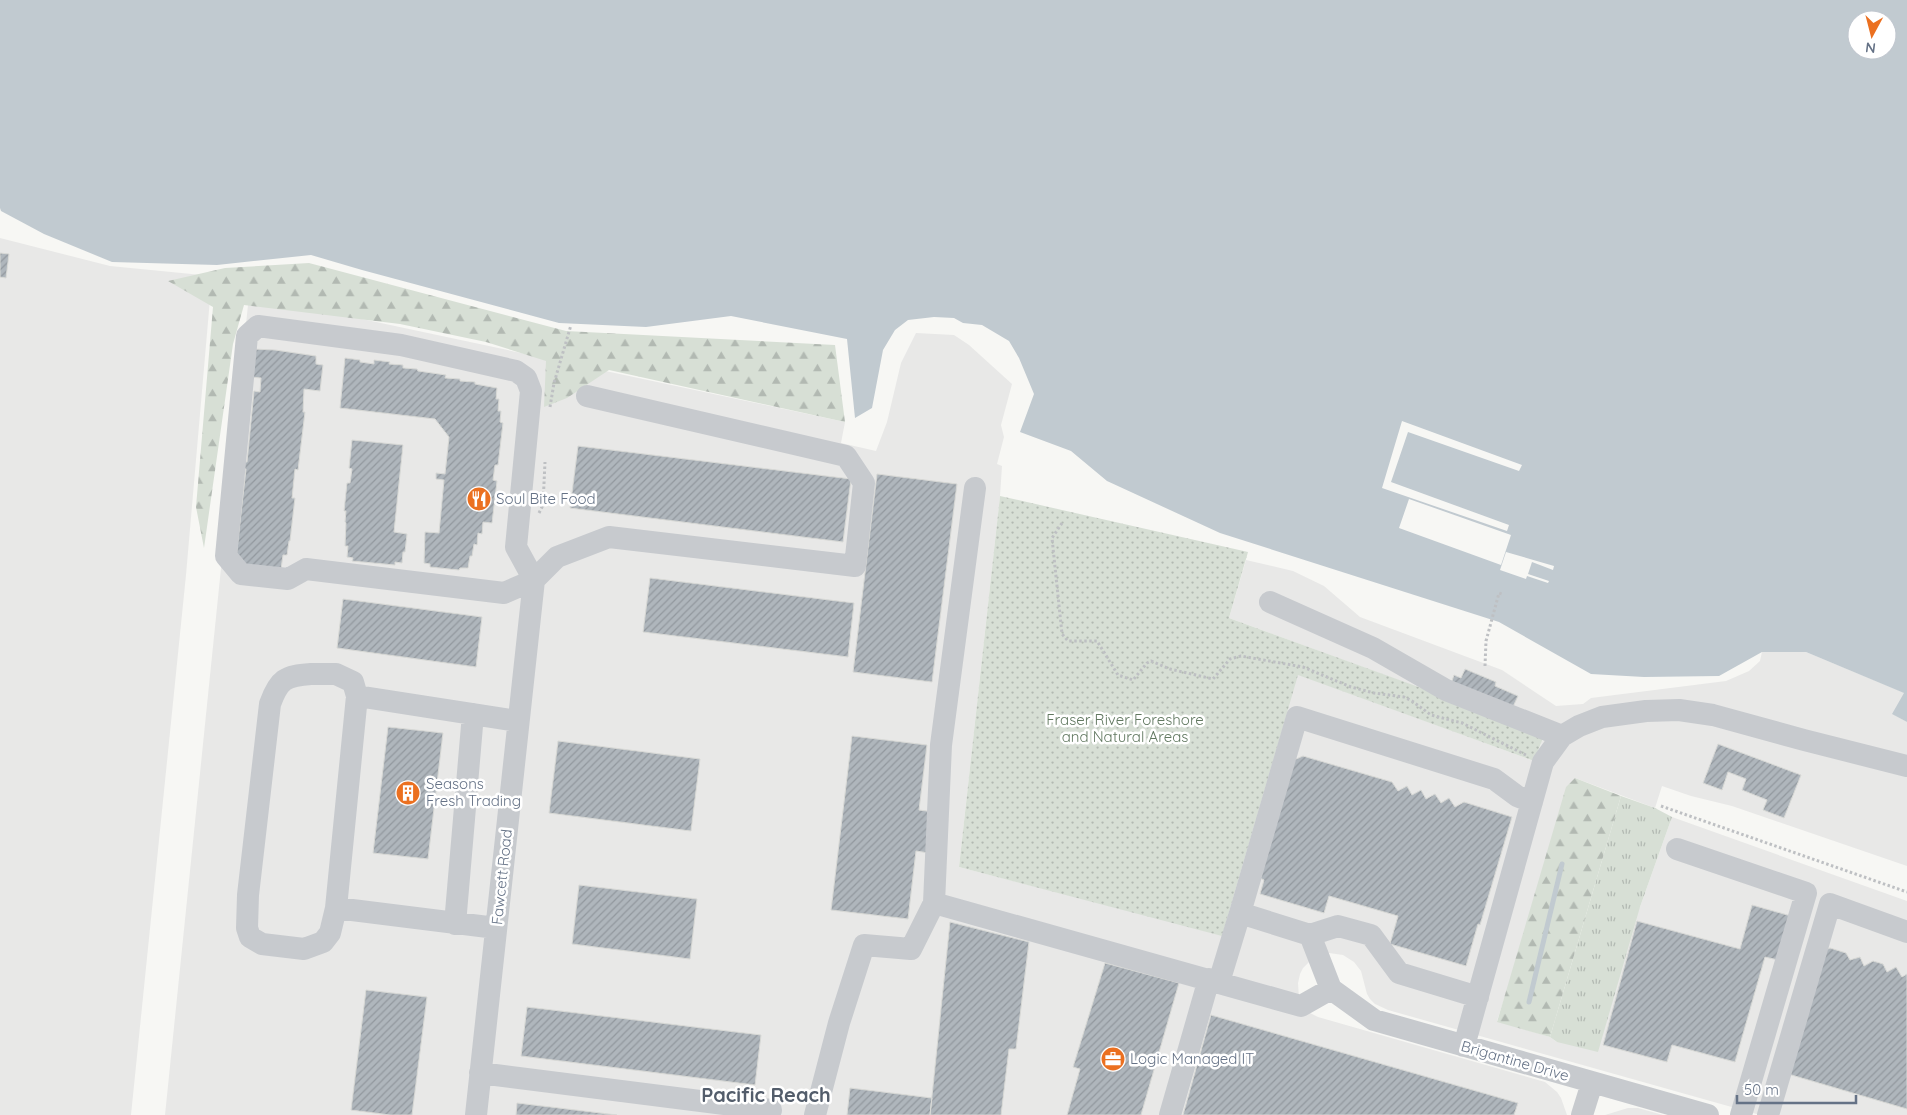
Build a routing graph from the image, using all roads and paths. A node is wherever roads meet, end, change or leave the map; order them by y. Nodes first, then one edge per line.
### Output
1 (571, 325) dead end
2 (587, 396) dead end
3 (550, 410) dead end
4 (545, 457) dead end
5 (975, 488) dead end
6 (537, 517) dead end
7 (1062, 523) dead end
8 (534, 580) junction
9 (1502, 594) dead end
10 (1270, 602) dead end
11 (1485, 666) dead end
12 (357, 696) junction
13 (473, 714) junction
14 (518, 721) junction
15 (1562, 736) junction
16 (1543, 762) junction
17 (1907, 766) edge
18 (1532, 802) junction
19 (1661, 806) dead end
20 (1677, 849) dead end
21 (1907, 892) edge
22 (934, 903) junction
23 (336, 908) junction
24 (1240, 913) junction
25 (454, 924) junction
26 (496, 928) junction
27 (1907, 932) edge
28 (1310, 935) junction
29 (1214, 980) junction
30 (1331, 989) junction
31 (1478, 997) junction
32 (1464, 1046) junction
33 (480, 1072) junction
34 (1592, 1083) junction
35 (771, 1110) dead end
36 (476, 1115) edge
37 (815, 1115) edge
38 (1170, 1115) edge
39 (1582, 1115) edge
40 (1708, 1115) edge
41 (1741, 1115) edge
42 (1768, 1115) edge

1 - 3 path
2 - 8 street
4 - 6 path
5 - 22 street
7 - 16 path
8 - 8 street
8 - 14 street, Fawcett Road
9 - 11 path
10 - 15 street
12 - 13 street
12 - 23 street
12 - 23 street
13 - 14 street
13 - 25 street
14 - 26 street, Fawcett Road
15 - 16 street
15 - 17 street
16 - 18 street
18 - 24 street
18 - 31 street
19 - 21 path
20 - 41 street
22 - 29 street
22 - 37 street
23 - 25 street
24 - 28 street
24 - 29 street
25 - 26 street
26 - 33 street, Fawcett Road
27 - 42 street
28 - 30 street
28 - 31 street
29 - 30 street
29 - 38 street
30 - 32 street, Brigantine Drive
31 - 32 street
32 - 34 street, Brigantine Drive
33 - 35 street
33 - 36 street, Fawcett Road
34 - 39 street
34 - 40 street, Brigantine Drive

